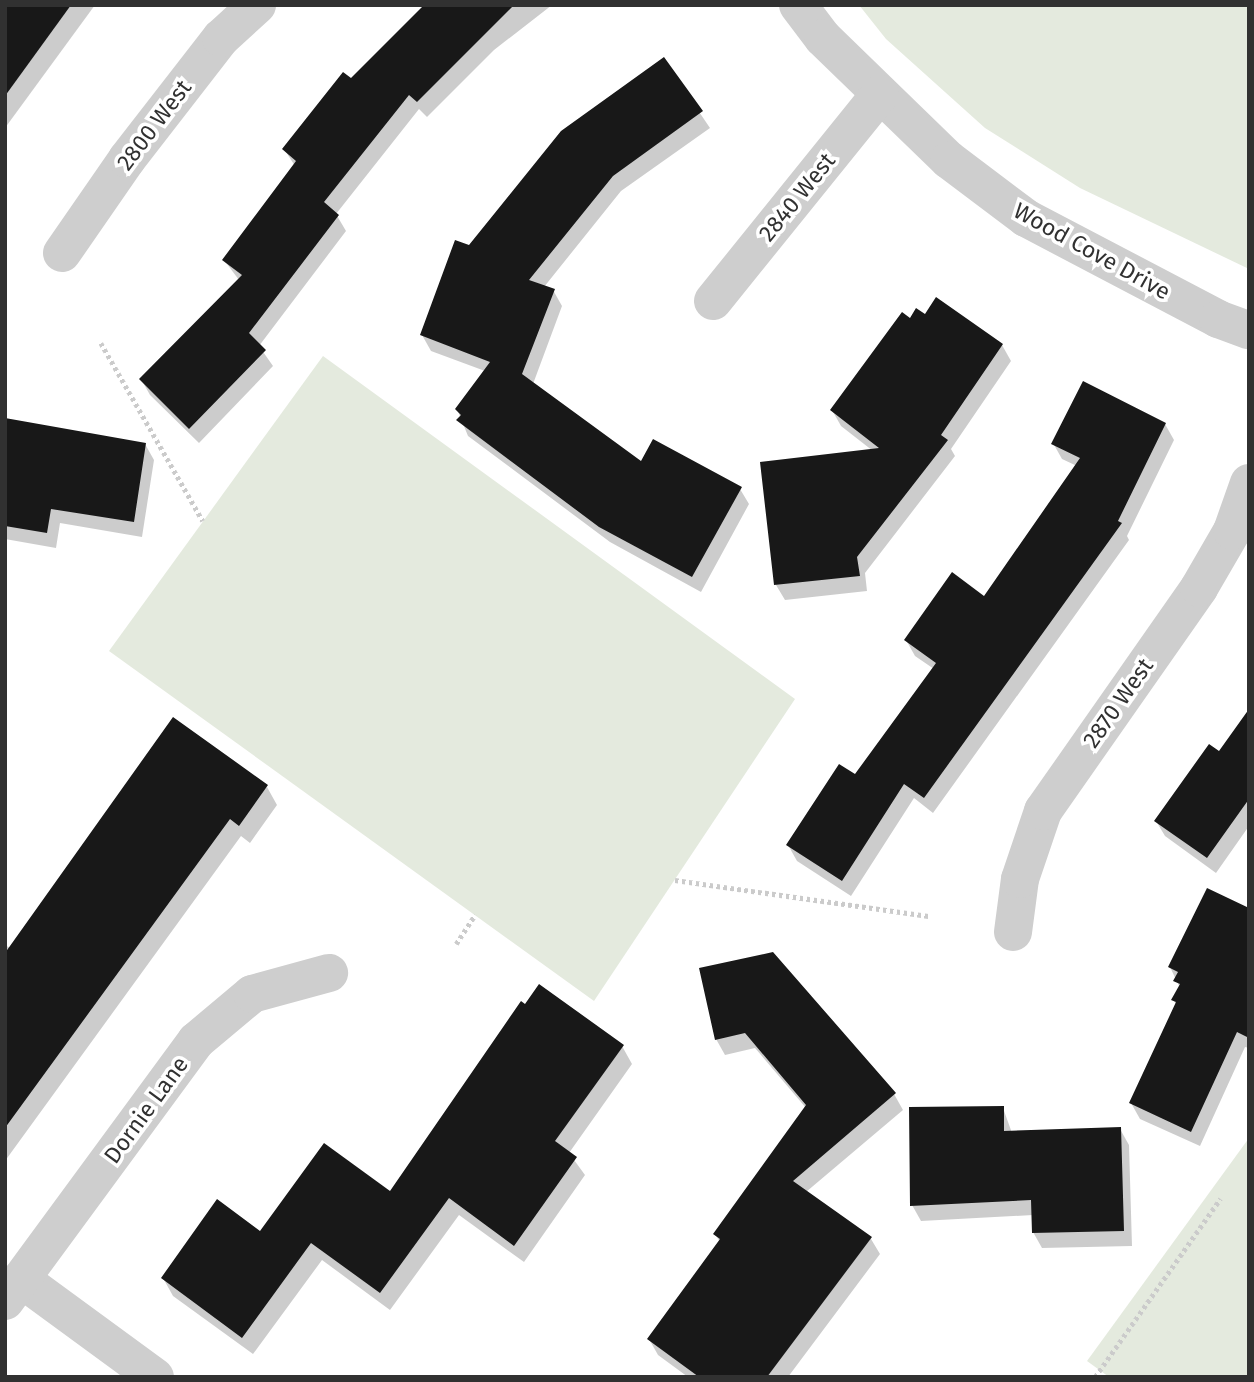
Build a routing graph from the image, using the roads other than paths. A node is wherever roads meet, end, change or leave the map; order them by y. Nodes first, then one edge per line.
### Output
1 (257, 5) edge
2 (798, 5) edge
3 (880, 93) junction
4 (62, 253) dead end
5 (713, 301) dead end
6 (1249, 330) edge
7 (1249, 483) edge
8 (1013, 932) dead end
9 (329, 973) dead end
10 (13, 1290) edge
11 (155, 1377) edge

1 - 4 street, 2800 West
2 - 3 street, Wood Cove Drive
3 - 5 street, 2840 West
3 - 6 street, Wood Cove Drive
7 - 8 street, 2870 West
9 - 10 street, Dornie Lane
10 - 11 street

